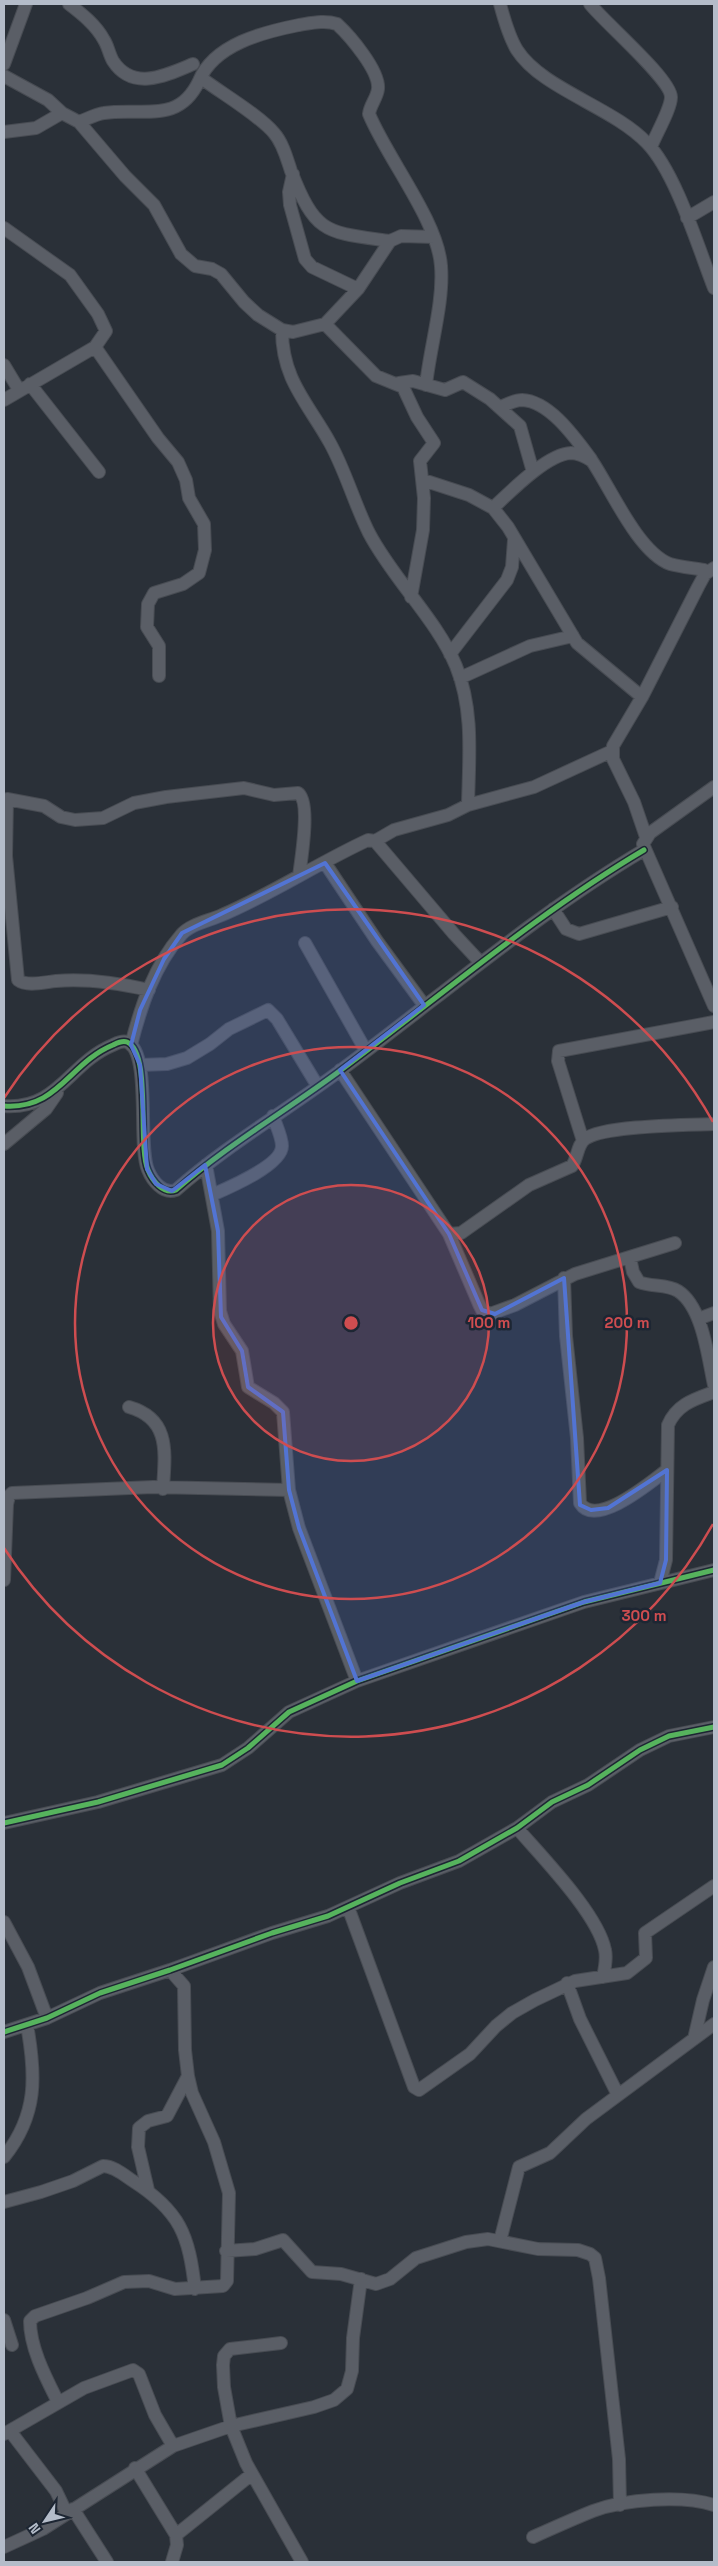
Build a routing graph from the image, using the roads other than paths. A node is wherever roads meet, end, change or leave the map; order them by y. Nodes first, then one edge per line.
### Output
1 (26, 4) edge
2 (69, 4) edge
3 (500, 4) edge
4 (590, 4) edge
5 (4, 64) edge
6 (193, 64) dead end
7 (4, 76) edge
8 (199, 81) junction
9 (62, 113) junction
10 (79, 122) junction
11 (4, 132) edge
12 (651, 147) junction
13 (293, 174) junction
14 (714, 202) edge
15 (687, 218) junction
16 (4, 228) edge
17 (434, 237) junction
18 (390, 241) junction
19 (714, 288) edge
20 (358, 289) junction
21 (325, 324) junction
22 (282, 330) junction
23 (95, 347) junction
24 (4, 365) edge
25 (399, 383) junction
26 (426, 385) junction
27 (24, 387) junction
28 (4, 400) edge
29 (500, 408) junction
30 (592, 461) junction
31 (100, 472) dead end
32 (533, 472) junction
33 (423, 480) junction
34 (493, 508) junction
35 (514, 540) junction
36 (709, 569) edge
37 (411, 597) junction
38 (573, 636) junction
39 (450, 654) junction
40 (159, 676) dead end
41 (460, 678) junction
42 (642, 697) junction
43 (612, 751) junction
44 (714, 787) edge
45 (468, 804) junction
46 (375, 840) junction
47 (645, 844) junction
48 (325, 863) junction
49 (299, 876) junction
50 (672, 907) junction
51 (554, 910) junction
52 (306, 943) dead end
53 (480, 962) junction
54 (149, 990) junction
55 (424, 1005) junction
56 (714, 1006) edge
57 (714, 1022) edge
58 (131, 1045) junction
59 (366, 1050) junction
60 (140, 1065) junction
61 (340, 1070) junction
62 (317, 1085) junction
63 (60, 1086) junction
64 (4, 1106) edge
65 (273, 1116) junction
66 (714, 1124) edge
67 (583, 1141) junction
68 (4, 1144) edge
69 (206, 1165) junction
70 (212, 1195) junction
71 (450, 1234) junction
72 (675, 1243) dead end
73 (630, 1258) junction
74 (564, 1278) junction
75 (714, 1313) edge
76 (698, 1318) junction
77 (714, 1385) edge
78 (714, 1392) edge
79 (129, 1407) dead end
80 (667, 1470) junction
81 (163, 1489) junction
82 (289, 1490) junction
83 (6, 1520) edge
84 (714, 1570) edge
85 (4, 1580) edge
86 (660, 1582) junction
87 (357, 1680) junction
88 (714, 1727) edge
89 (4, 1823) edge
90 (517, 1828) junction
91 (714, 1886) edge
92 (348, 1907) junction
93 (4, 1922) edge
94 (714, 1967) edge
95 (170, 1970) junction
96 (604, 1976) junction
97 (567, 1983) junction
98 (47, 2018) junction
99 (27, 2024) junction
100 (714, 2024) edge
101 (4, 2032) edge
102 (694, 2039) junction
103 (188, 2076) junction
104 (618, 2095) junction
105 (4, 2157) edge
106 (148, 2190) junction
107 (4, 2202) edge
108 (500, 2241) junction
109 (226, 2251) junction
110 (361, 2280) junction
111 (194, 2289) junction
112 (4, 2320) edge
113 (281, 2343) dead end
114 (12, 2345) dead end
115 (58, 2402) junction
116 (231, 2426) junction
117 (7, 2432) edge
118 (173, 2446) junction
119 (136, 2468) junction
120 (252, 2474) junction
121 (620, 2504) junction
122 (714, 2505) edge
123 (69, 2511) junction
124 (176, 2535) junction
125 (533, 2537) dead end
126 (4, 2547) edge
127 (108, 2562) edge
128 (172, 2562) edge
129 (302, 2562) edge

1 - 5 street
2 - 6 street
3 - 12 street
4 - 12 street
7 - 9 street
8 - 10 street
8 - 13 street
8 - 17 street
9 - 10 street
9 - 11 street
10 - 22 street
12 - 15 street
13 - 18 street
13 - 20 street
14 - 15 street
15 - 19 street
16 - 23 street
17 - 18 street
17 - 26 street
18 - 20 street
20 - 21 street
21 - 22 street
21 - 25 street
22 - 37 street
23 - 27 street
23 - 40 street
24 - 27 street
25 - 26 street
25 - 33 street
26 - 29 street
27 - 28 street
27 - 31 street
29 - 30 street
29 - 32 street
30 - 32 street
30 - 36 street
32 - 34 street
33 - 34 street
33 - 37 street
34 - 35 street
35 - 38 street
35 - 39 street
36 - 42 street
37 - 39 street
38 - 41 street
38 - 42 street
39 - 41 street
41 - 45 street
42 - 43 street
43 - 45 street
43 - 47 street
44 - 47 street
45 - 46 street
46 - 48 street
46 - 53 street
47 - 50 street
47 - 51 street
48 - 49 street
48 - 55 street
49 - 54 street
49 - 54 street
50 - 51 street
50 - 56 street
51 - 53 street
52 - 59 street
53 - 55 street
54 - 58 street
55 - 59 street
57 - 67 street
58 - 60 street
58 - 63 street
59 - 61 street
60 - 62 street
60 - 69 street
61 - 62 street
61 - 71 street
62 - 65 street
63 - 64 street
63 - 68 street
65 - 69 street
65 - 70 street
66 - 67 street
67 - 71 street
69 - 70 street
70 - 82 street
71 - 74 street
72 - 73 street
73 - 74 street
73 - 76 street
74 - 80 street
75 - 76 street
76 - 77 street
78 - 80 street
79 - 81 street
80 - 86 street
81 - 82 street
81 - 83 street
82 - 87 street
83 - 85 street
84 - 86 street
86 - 87 street
87 - 89 street
88 - 90 street
90 - 92 street
90 - 96 street
91 - 96 street
92 - 95 street
92 - 97 street
93 - 98 street
94 - 102 street
95 - 98 street
95 - 103 street
96 - 97 street
97 - 104 street
98 - 99 street
99 - 101 street
99 - 105 street
100 - 102 street
102 - 104 street
103 - 106 street
103 - 109 street
104 - 108 street
106 - 107 street
106 - 111 street
108 - 110 street
108 - 121 street
109 - 110 street
109 - 111 street
110 - 116 street
111 - 115 street
112 - 114 street
113 - 116 street
115 - 117 street
115 - 118 street
116 - 118 street
116 - 120 street
117 - 123 street
118 - 119 street
119 - 123 street
119 - 124 street
120 - 124 street
120 - 129 street
121 - 122 street
121 - 125 street
123 - 126 street
123 - 127 street
124 - 128 street

